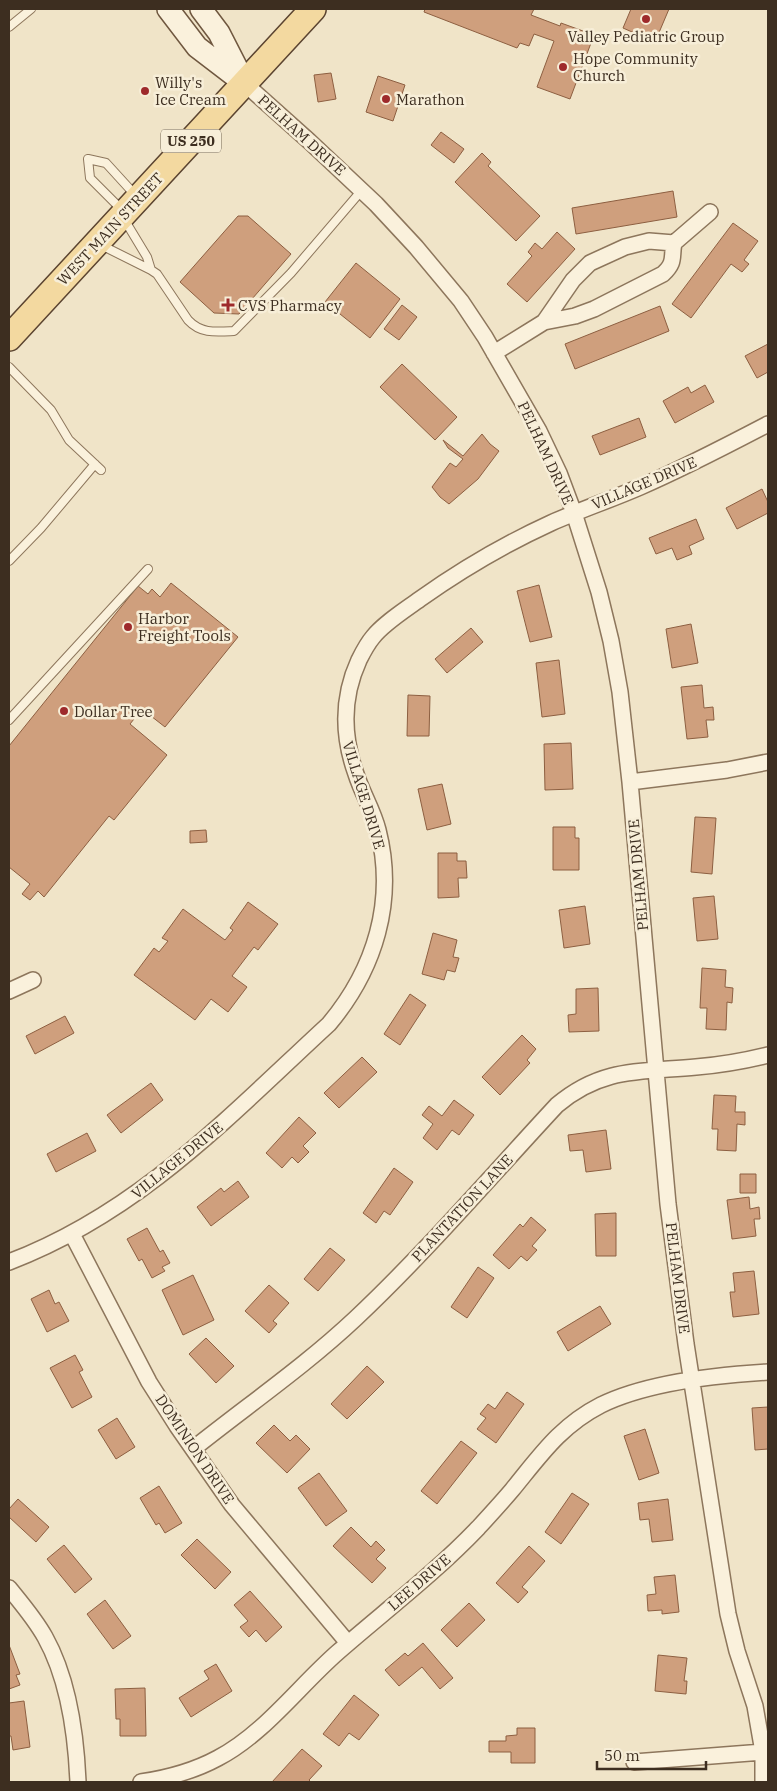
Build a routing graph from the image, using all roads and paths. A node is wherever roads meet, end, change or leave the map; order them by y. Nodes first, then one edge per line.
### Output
1 (31, 9) edge
2 (168, 9) edge
3 (201, 9) edge
4 (312, 9) edge
5 (9, 27) edge
6 (244, 83) junction
7 (362, 190) junction
8 (128, 209) junction
9 (710, 212) dead end
10 (96, 243) junction
11 (674, 243) junction
12 (151, 270) junction
13 (544, 322) junction
14 (9, 338) edge
15 (494, 353) junction
16 (9, 367) edge
17 (768, 424) edge
18 (94, 464) junction
19 (101, 470) dead end
20 (574, 513) junction
21 (9, 561) edge
22 (148, 569) dead end
23 (9, 720) edge
24 (768, 762) edge
25 (630, 782) junction
26 (33, 980) dead end
27 (9, 991) edge
28 (768, 1056) edge
29 (656, 1070) junction
30 (72, 1234) junction
31 (9, 1262) edge
32 (768, 1372) edge
33 (692, 1380) junction
34 (193, 1449) junction
35 (9, 1588) edge
36 (348, 1643) junction
37 (763, 1752) junction
38 (634, 1762) dead end
39 (78, 1782) edge
40 (141, 1782) edge
41 (763, 1782) edge

1 - 5 lane
2 - 6 main road
3 - 6 main road
4 - 6 main road, WEST MAIN STREET / US 250
6 - 7 street, PELHAM DRIVE
6 - 8 main road, WEST MAIN STREET / US 250
7 - 12 lane
7 - 15 street, PELHAM DRIVE
8 - 8 lane
8 - 10 main road, WEST MAIN STREET / US 250
8 - 12 lane
9 - 11 street
10 - 12 lane
10 - 14 main road, WEST MAIN STREET / US 250
11 - 13 street
11 - 13 street
13 - 15 street
15 - 20 street, PELHAM DRIVE
16 - 18 lane
17 - 20 street, VILLAGE DRIVE
18 - 19 lane
18 - 21 lane
20 - 25 street, PELHAM DRIVE
20 - 30 street, VILLAGE DRIVE
22 - 23 lane
24 - 25 street
25 - 29 street, PELHAM DRIVE
26 - 27 street
28 - 29 street, PLANTATION LANE
29 - 33 street, PELHAM DRIVE
29 - 34 street, PLANTATION LANE
30 - 31 street, VILLAGE DRIVE
30 - 34 street, DOMINION DRIVE
32 - 33 street, LEE DRIVE
33 - 36 street, LEE DRIVE
33 - 37 street, PELHAM DRIVE
34 - 36 street, DOMINION DRIVE
35 - 39 street
36 - 40 street, LEE DRIVE
37 - 38 street
37 - 41 street, PELHAM DRIVE

